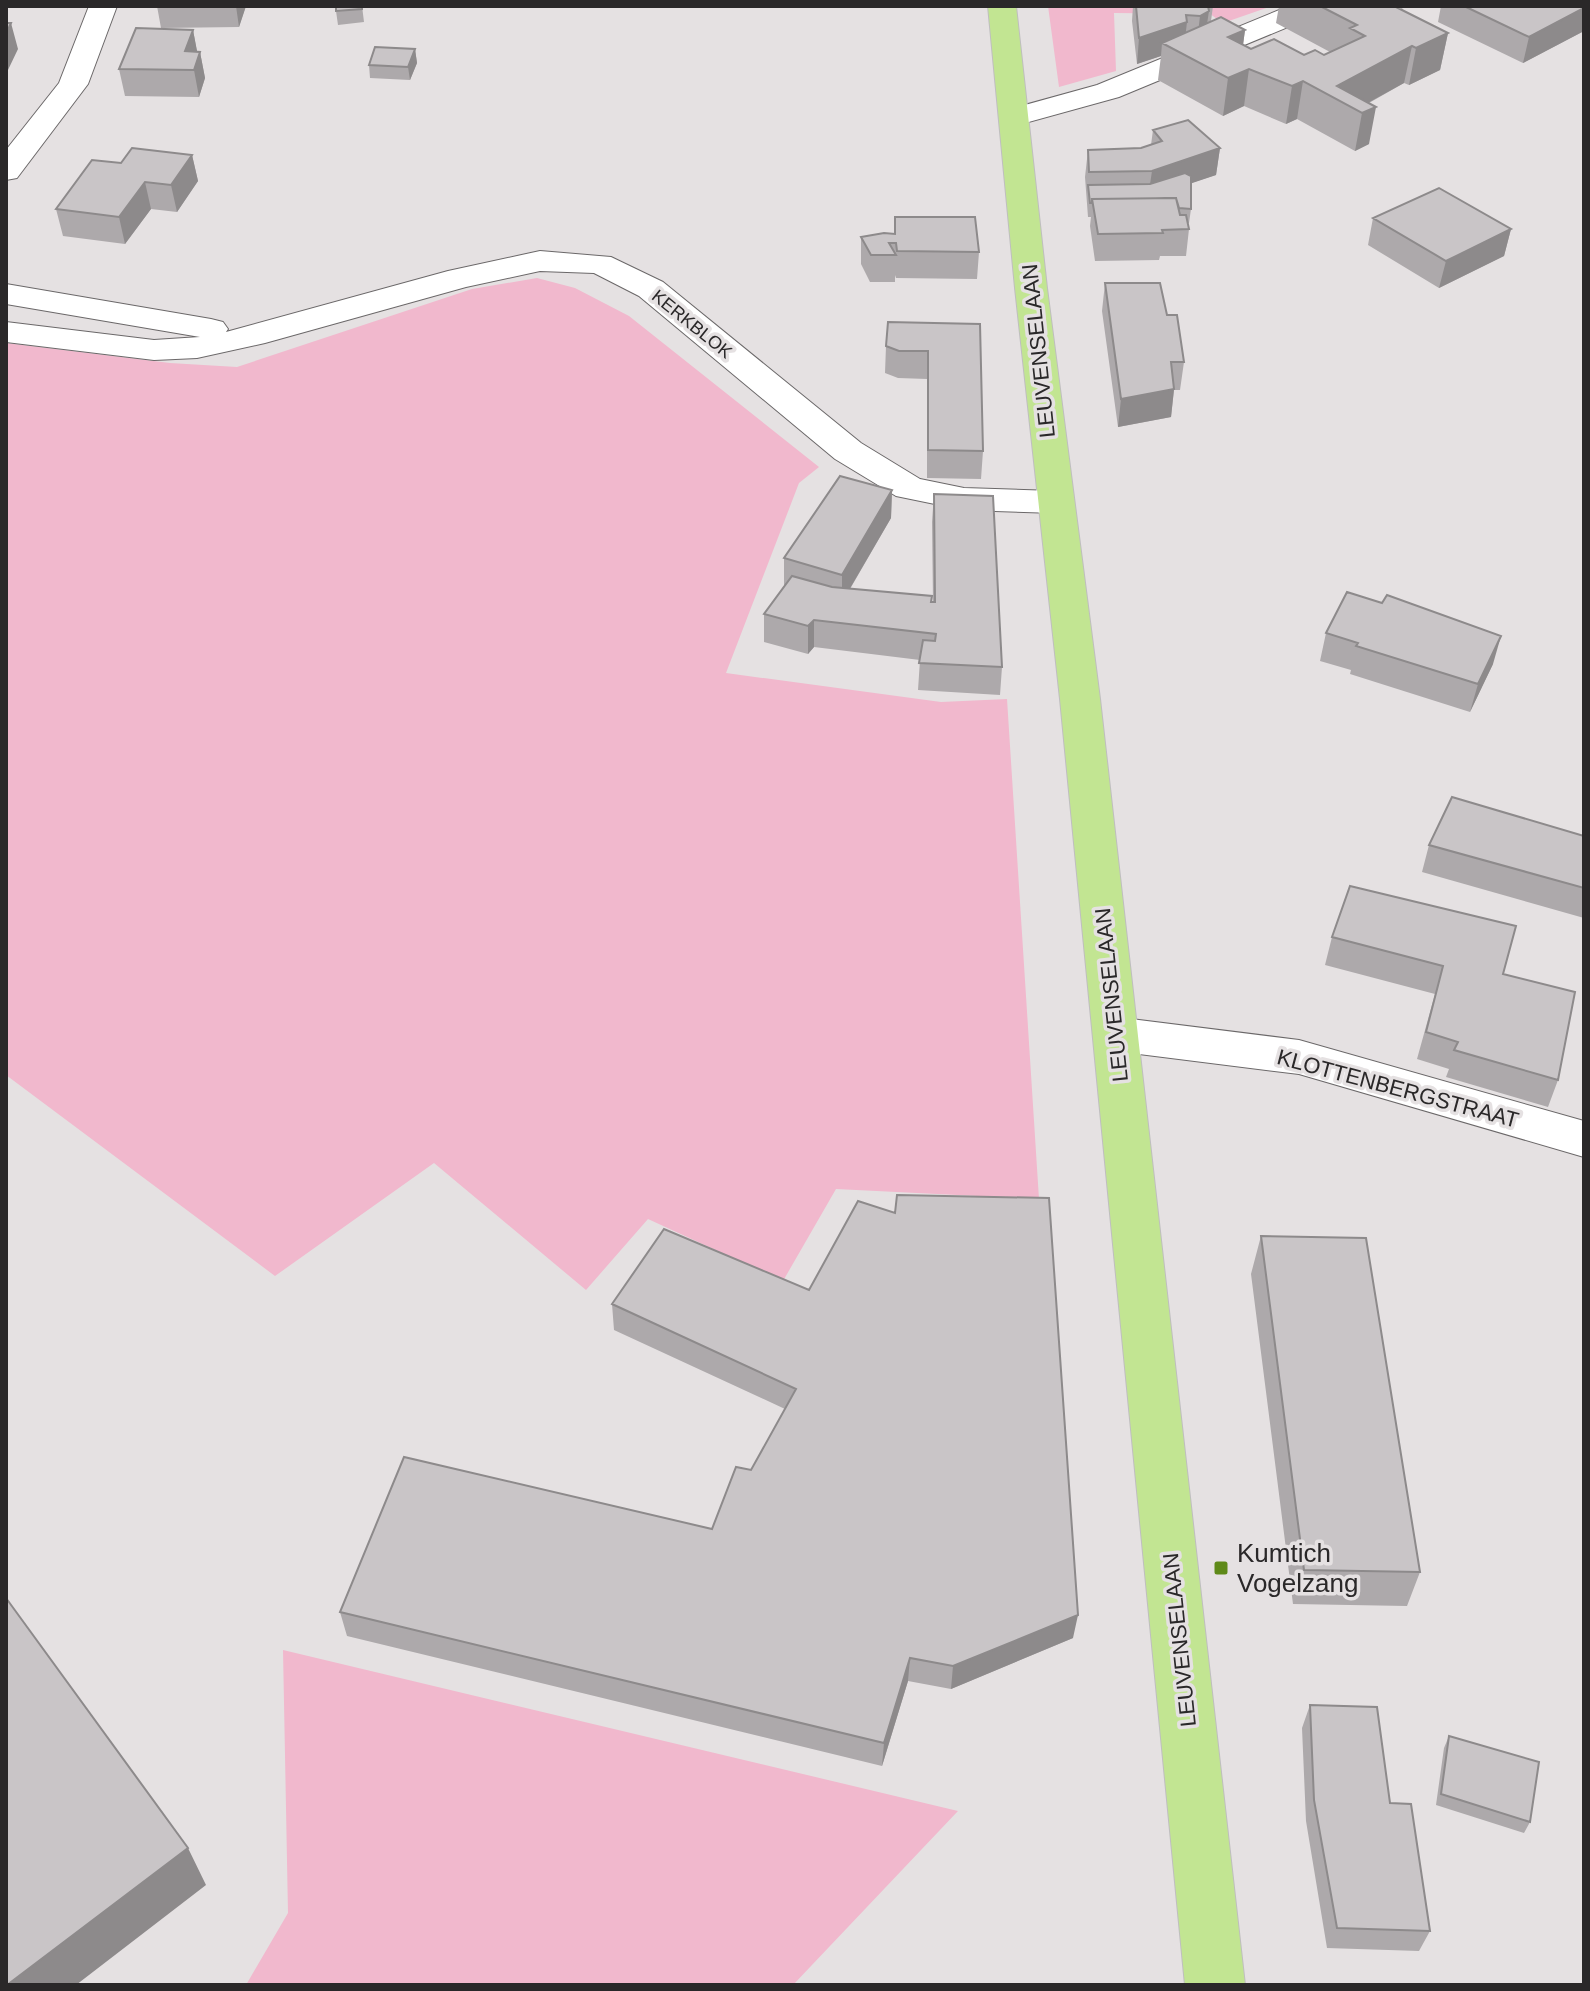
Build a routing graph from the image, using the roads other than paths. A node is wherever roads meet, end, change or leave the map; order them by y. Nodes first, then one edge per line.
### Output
1 (103, 6) edge
2 (1002, 6) edge
3 (1314, 6) edge
4 (1014, 117) junction
5 (6, 171) edge
6 (6, 294) edge
7 (6, 332) edge
8 (253, 336) junction
9 (1055, 502) junction
10 (1115, 1034) junction
11 (1584, 1139) edge
12 (1215, 1985) edge

1 - 5 street
2 - 4 main road, LEUVENSELAAN
3 - 4 street
4 - 9 main road, LEUVENSELAAN
6 - 8 street, KERKBLOK
7 - 8 street, KERKBLOK
8 - 9 street, KERKBLOK
9 - 10 main road, LEUVENSELAAN
10 - 11 street, KLOTTENBERGSTRAAT
10 - 12 main road, LEUVENSELAAN

